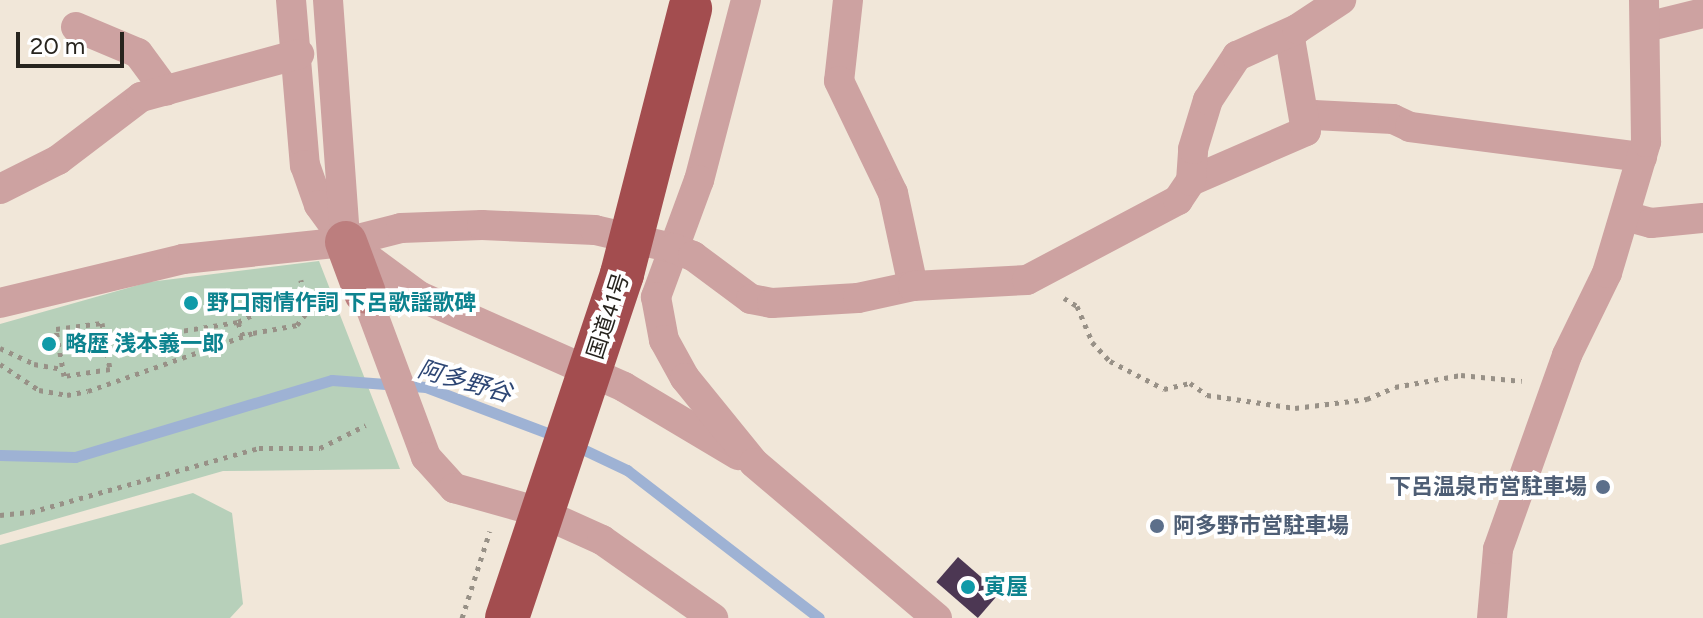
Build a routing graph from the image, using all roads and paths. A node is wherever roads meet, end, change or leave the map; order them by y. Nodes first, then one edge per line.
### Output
1 (291, 0) edge
2 (328, 0) edge
3 (746, 0) edge
4 (848, 0) edge
5 (1341, 0) edge
6 (690, 9) dead end
7 (1645, 13) edge
8 (1703, 13) edge
9 (76, 27) dead end
10 (1289, 33) junction
11 (299, 54) junction
12 (166, 91) junction
13 (1307, 121) junction
14 (1642, 157) junction
15 (1191, 181) junction
16 (0, 189) edge
17 (1625, 216) junction
18 (1703, 218) edge
19 (346, 242) junction
20 (673, 248) junction
21 (1039, 274) junction
22 (299, 275) dead end
23 (913, 286) junction
24 (304, 290) junction
25 (365, 293) joint
26 (0, 303) edge
27 (238, 322) junction
28 (243, 336) junction
29 (105, 343) junction
30 (2, 348) edge
31 (0, 363) edge
32 (62, 369) junction
33 (110, 369) junction
34 (112, 384) junction
35 (1554, 392) junction
36 (366, 425) dead end
37 (754, 463) junction
38 (498, 500) junction
39 (0, 515) edge
40 (462, 618) edge
41 (507, 618) edge
42 (713, 618) edge
43 (937, 618) edge
44 (1492, 618) edge

1 - 11 street
2 - 19 street
3 - 20 street
4 - 23 street
5 - 10 street
6 - 41 highway, 国道41号, bridge
7 - 8 street
7 - 14 street
9 - 12 street
10 - 13 street
10 - 15 street
11 - 12 street
11 - 19 street
12 - 16 street
13 - 14 street
13 - 15 street
14 - 17 street
15 - 21 street
17 - 18 street
17 - 35 street
19 - 20 street
19 - 25 street
19 - 26 street
19 - 37 street
20 - 23 street
20 - 37 street
21 - 23 street
21 - 35 path
22 - 24 path
24 - 27 path
24 - 28 path
25 - 38 street
27 - 28 path
27 - 29 path
28 - 34 path
29 - 32 path
29 - 33 path
30 - 31 path
30 - 32 path
31 - 34 path
32 - 33 path
33 - 34 path
35 - 44 street
36 - 39 path
37 - 43 street
38 - 40 path
38 - 42 street

